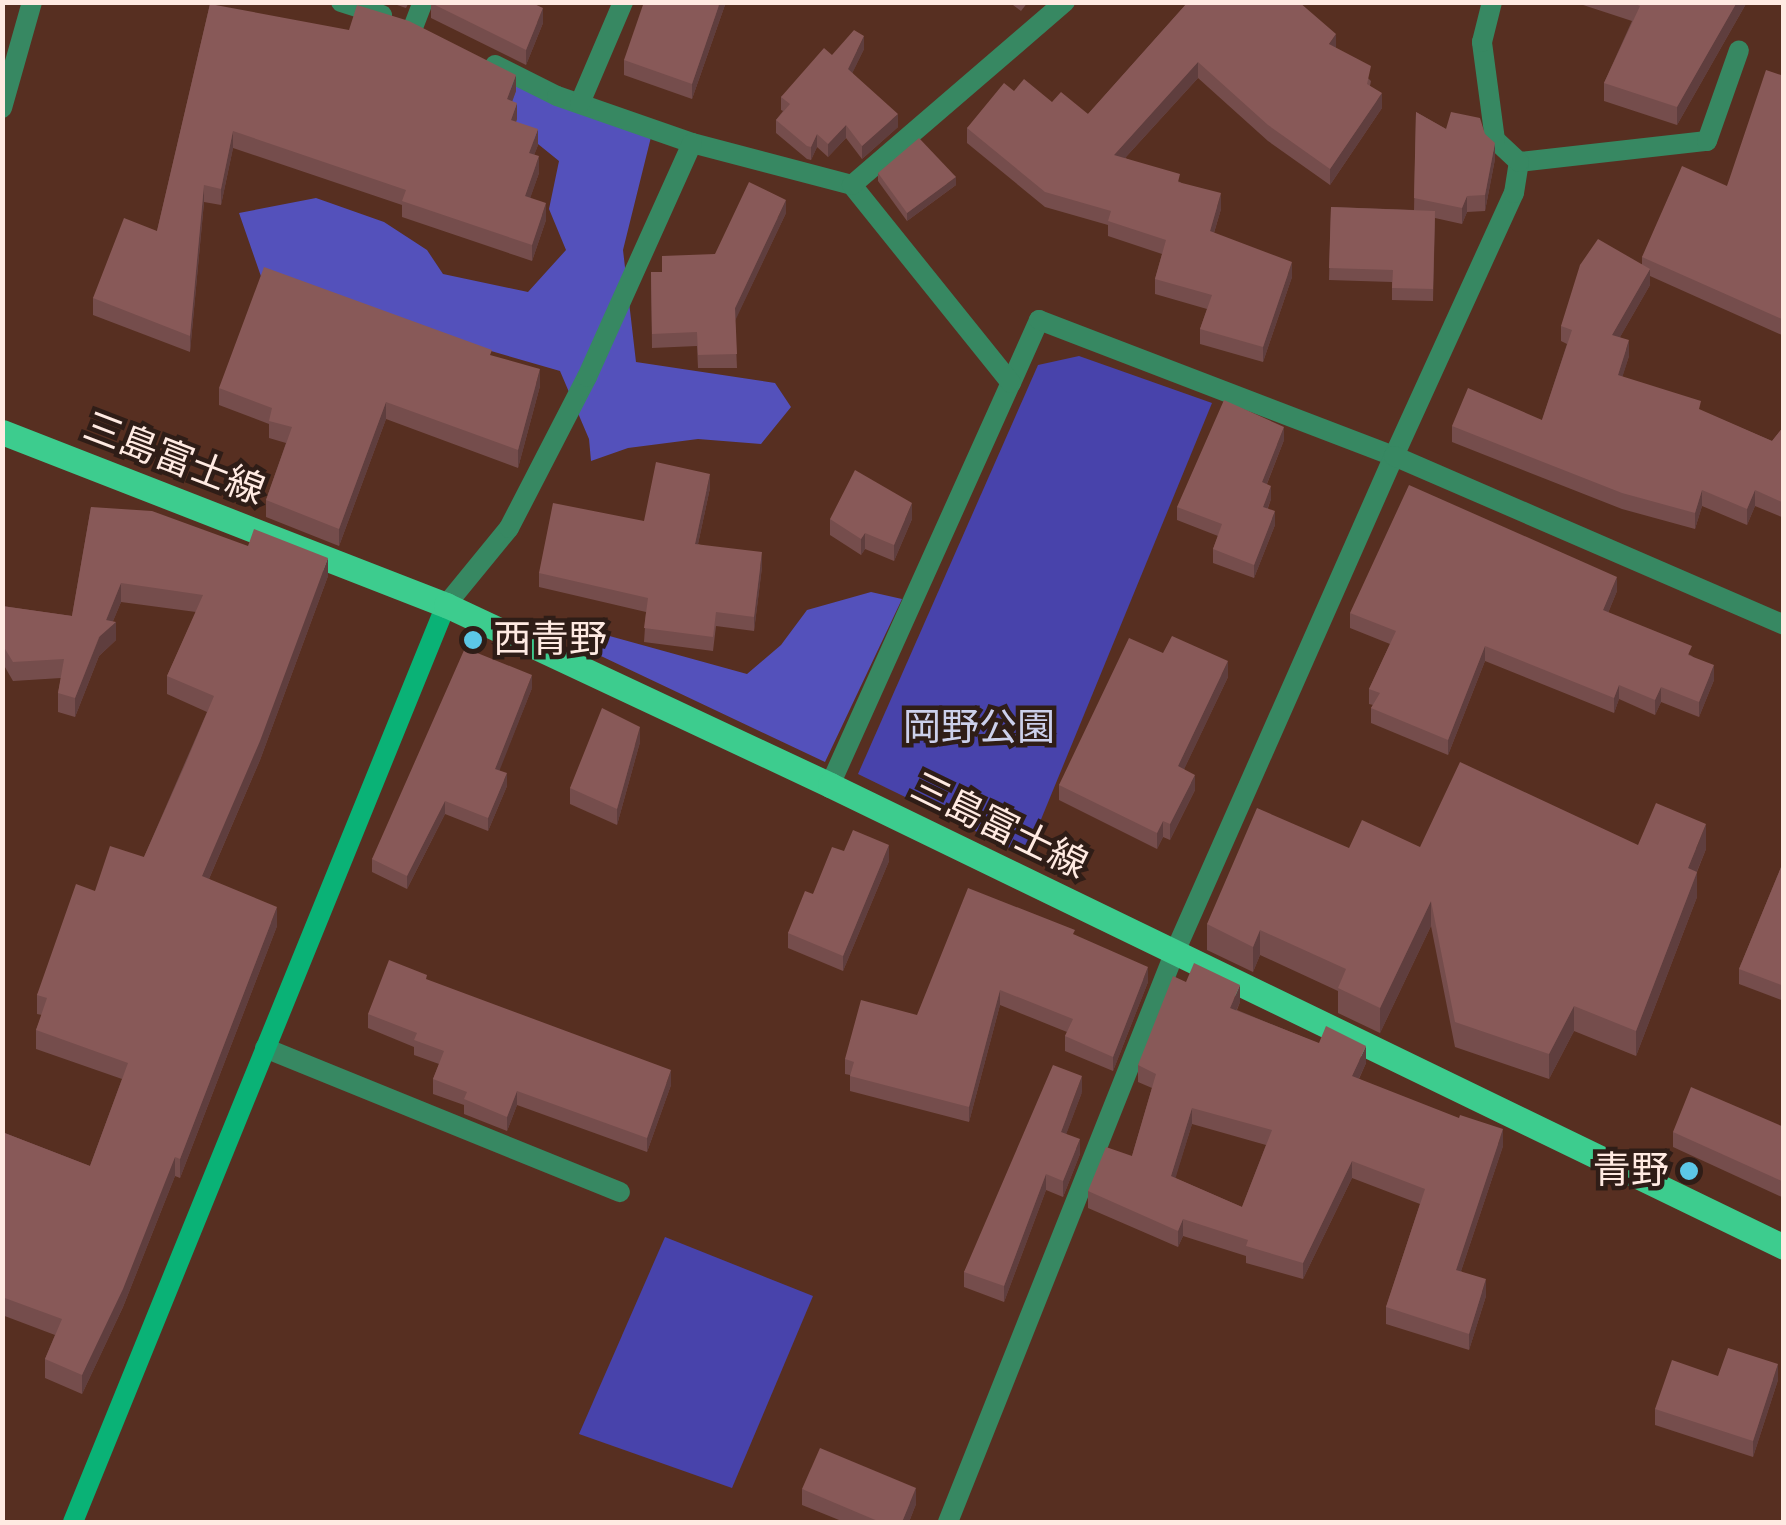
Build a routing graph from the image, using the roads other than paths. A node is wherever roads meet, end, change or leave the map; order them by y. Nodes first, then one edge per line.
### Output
1 (32, 2) edge
2 (341, 2) edge
3 (424, 2) edge
4 (623, 2) edge
5 (1066, 2) edge
6 (1492, 2) edge
7 (1739, 50) dead end
8 (467, 52) edge
9 (580, 103) junction
10 (2, 108) edge
11 (692, 143) junction
12 (1519, 162) junction
13 (852, 185) junction
14 (1011, 383) junction
15 (2, 432) edge
16 (1394, 456) junction
17 (446, 605) junction
18 (1784, 625) edge
19 (830, 785) junction
20 (1174, 954) junction
21 (265, 1048) junction
22 (620, 1192) dead end
23 (1784, 1248) edge
24 (73, 1522) edge
25 (948, 1522) edge

1 - 10 street
2 - 3 street
4 - 9 street
5 - 13 street
6 - 12 street
7 - 12 street
8 - 9 street
9 - 11 street
11 - 13 street
11 - 17 street
12 - 16 street
13 - 14 street
14 - 16 street
14 - 19 street
15 - 17 main road, 三島富士線
16 - 18 street
16 - 20 street
17 - 19 main road, 三島富士線
17 - 21 street
19 - 20 main road, 三島富士線
20 - 23 main road, 三島富士線
20 - 25 street
21 - 22 street
21 - 24 street

